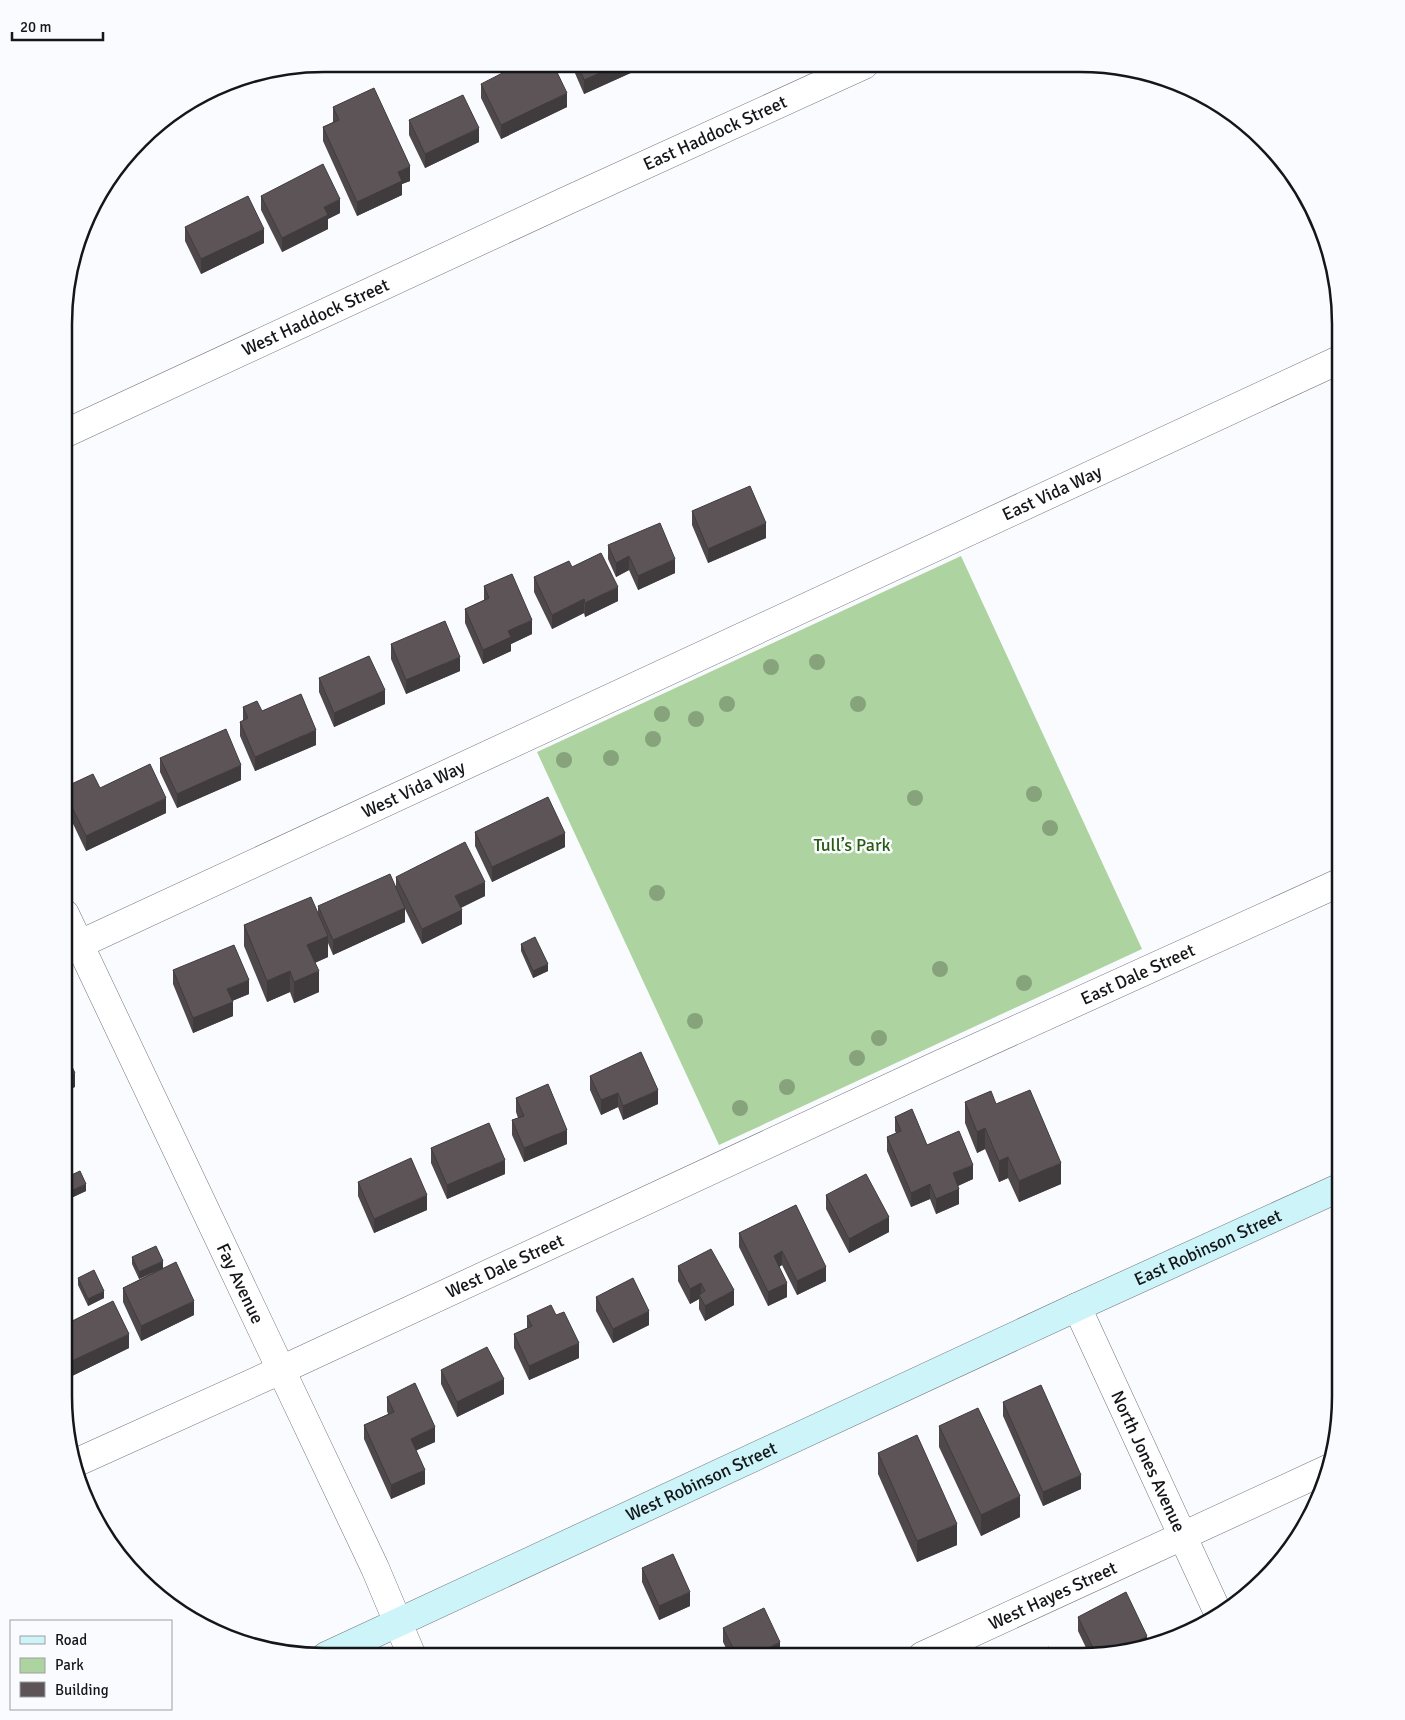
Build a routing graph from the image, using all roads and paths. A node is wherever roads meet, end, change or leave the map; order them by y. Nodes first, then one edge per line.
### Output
1 (849, 72) edge
2 (566, 201) joint
3 (1332, 363) edge
4 (72, 429) edge
5 (762, 629) joint
6 (1332, 886) edge
7 (72, 947) edge
8 (936, 1066) joint
9 (1332, 1191) edge
10 (1077, 1307) junction
11 (280, 1370) junction
12 (81, 1460) edge
13 (1320, 1472) edge
14 (1182, 1535) junction
15 (1216, 1608) edge
16 (398, 1623) junction
17 (343, 1648) edge
18 (409, 1648) edge
19 (939, 1648) edge

1 - 2 street, East Haddock Street
2 - 4 street, West Haddock Street
3 - 5 street, East Vida Way
5 - 7 street, West Vida Way
6 - 8 street, East Dale Street
7 - 11 street, Fay Avenue
8 - 11 street, West Dale Street
9 - 10 main road, East Robinson Street
10 - 14 street, North Jones Avenue
10 - 16 main road, West Robinson Street
11 - 12 street, West Dale Street
11 - 16 street, Fay Avenue
13 - 14 street, West Hayes Street
14 - 15 street, North Jones Avenue
14 - 19 street, West Hayes Street
16 - 17 main road, West Robinson Street
16 - 18 street, Fay Avenue

